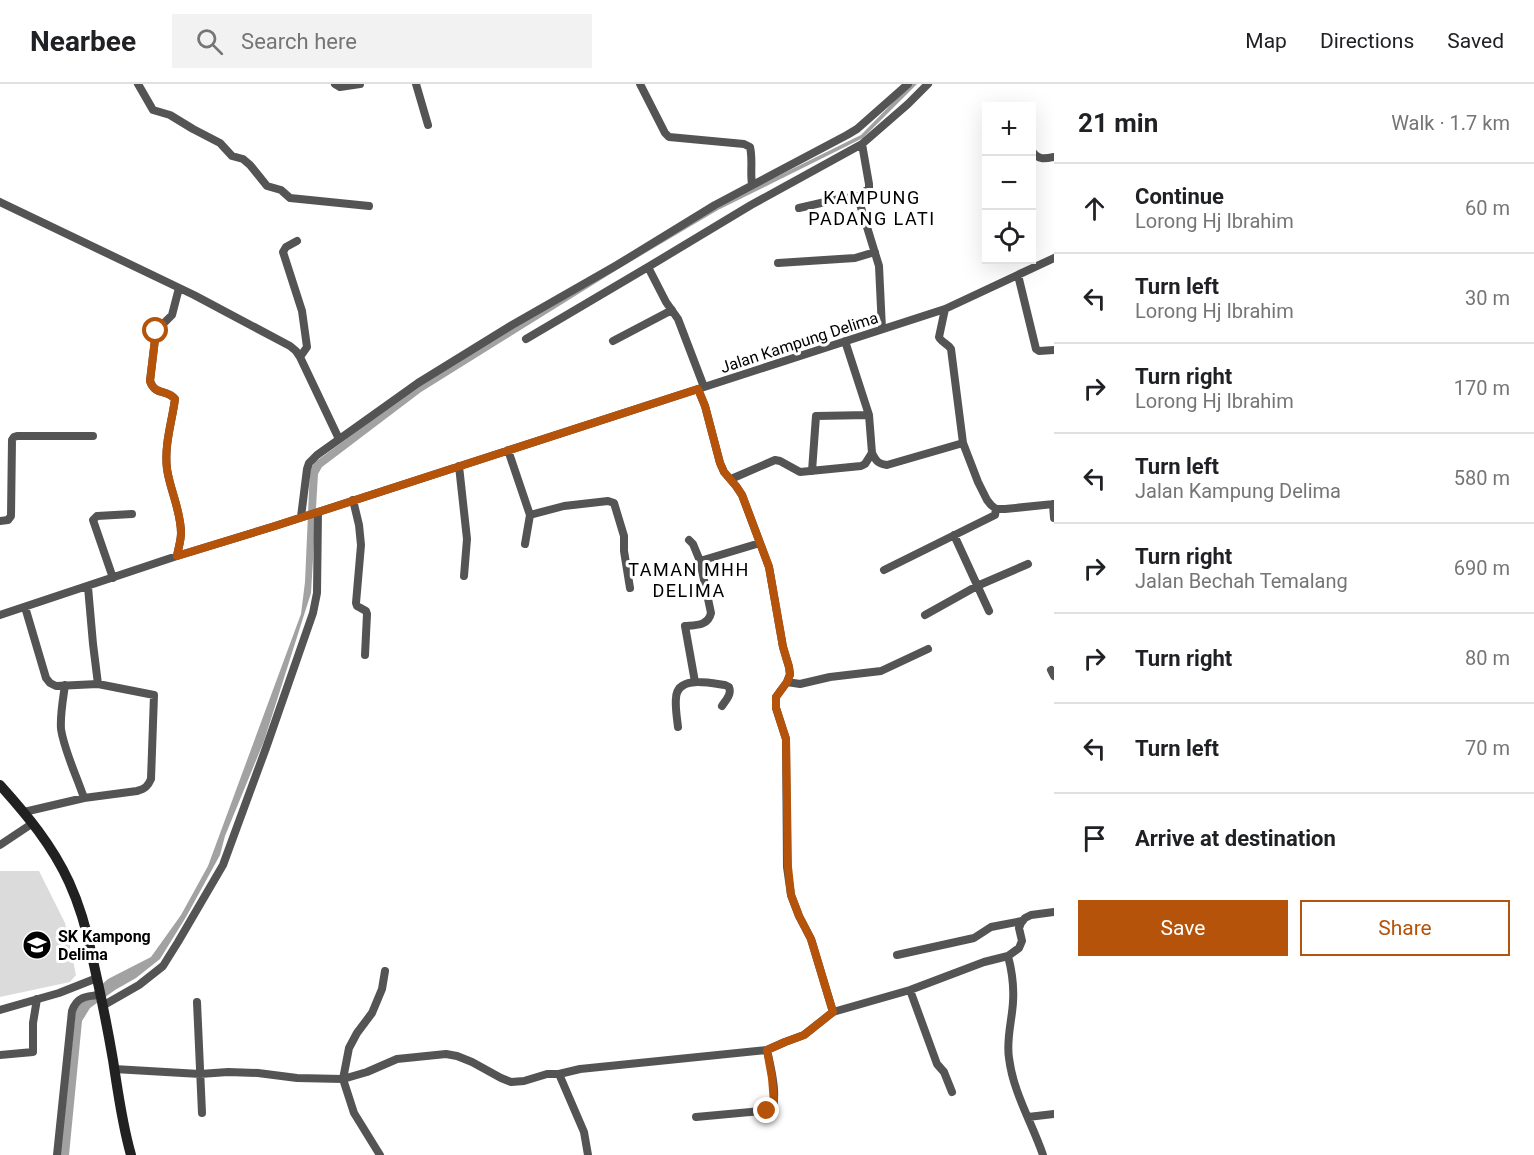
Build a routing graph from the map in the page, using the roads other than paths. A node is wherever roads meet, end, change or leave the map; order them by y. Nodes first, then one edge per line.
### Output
1 (138, 84) edge
2 (335, 84) edge
3 (360, 84) edge
4 (416, 84) edge
5 (640, 84) edge
6 (908, 84) edge
7 (928, 84) edge
8 (428, 125) dead end
9 (862, 144) junction
10 (1036, 156) edge
11 (1054, 157) edge
12 (752, 184) junction
13 (860, 196) junction
14 (0, 202) edge
15 (369, 206) dead end
16 (799, 208) dead end
17 (297, 241) dead end
18 (875, 252) junction
19 (1054, 258) edge
20 (778, 263) dead end
21 (648, 267) junction
22 (1018, 274) junction
23 (179, 288) junction
24 (945, 309) junction
25 (672, 310) junction
26 (882, 329) junction
27 (526, 339) dead end
28 (613, 341) dead end
29 (845, 341) junction
30 (1054, 350) edge
31 (300, 357) junction
32 (701, 388) junction
33 (869, 415) junction
34 (93, 436) dead end
35 (339, 439) junction
36 (963, 443) junction
37 (508, 450) junction
38 (872, 453) junction
39 (459, 466) junction
40 (812, 471) junction
41 (730, 479) junction
42 (353, 500) junction
43 (1054, 504) edge
44 (996, 509) junction
45 (318, 512) junction
46 (132, 514) dead end
47 (530, 515) junction
48 (302, 516) junction
49 (1054, 518) edge
50 (0, 521) edge
51 (954, 535) junction
52 (689, 540) dead end
53 (760, 543) junction
54 (525, 544) dead end
55 (177, 556) junction
56 (700, 561) junction
57 (1028, 564) dead end
58 (884, 570) dead end
59 (464, 576) dead end
60 (113, 578) junction
61 (977, 586) junction
62 (88, 587) junction
63 (630, 588) dead end
64 (25, 607) junction
65 (989, 611) dead end
66 (0, 615) edge
67 (925, 615) dead end
68 (928, 649) dead end
69 (365, 655) dead end
70 (695, 682) junction
71 (787, 682) junction
72 (98, 684) junction
73 (65, 685) junction
74 (722, 706) dead end
75 (678, 727) dead end
76 (0, 785) edge
77 (84, 798) junction
78 (24, 812) junction
79 (33, 823) junction
80 (0, 845) edge
81 (1054, 912) edge
82 (1022, 921) junction
83 (897, 956) dead end
84 (1008, 956) junction
85 (385, 971) dead end
86 (97, 978) junction
87 (910, 990) junction
88 (37, 999) junction
89 (103, 1000) junction
90 (196, 1002) dead end
91 (0, 1010) edge
92 (833, 1012) junction
93 (767, 1050) junction
94 (0, 1055) edge
95 (114, 1069) junction
96 (200, 1074) junction
97 (560, 1074) junction
98 (343, 1079) junction
99 (952, 1092) dead end
100 (202, 1113) dead end
101 (1054, 1114) edge
102 (696, 1117) dead end
103 (1028, 1117) junction
104 (55, 1155) edge
105 (131, 1155) edge
106 (380, 1155) edge
107 (588, 1155) edge
108 (1042, 1155) edge

1 - 15 street
2 - 3 street
4 - 8 street
5 - 12 street
6 - 12 street
7 - 9 street
9 - 13 street
9 - 21 street
10 - 11 street
12 - 35 street
13 - 16 street
13 - 18 street
14 - 23 street
17 - 31 street
18 - 20 street
18 - 26 street
19 - 22 street, Jalan Kampung Delima
21 - 25 street
21 - 27 street
22 - 24 street, Jalan Kampung Delima
22 - 30 street
23 - 31 street
23 - 55 street
24 - 26 street, Jalan Kampung Delima
24 - 36 street
25 - 28 street
25 - 32 street
26 - 29 street, Jalan Kampung Delima
29 - 32 street, Jalan Kampung Delima
29 - 33 street
31 - 35 street
32 - 37 street, Jalan Kampung Delima
32 - 41 street
33 - 38 street
33 - 40 street
34 - 50 street
35 - 48 street
36 - 38 street
36 - 44 street
37 - 39 street, Jalan Kampung Delima
37 - 47 street
38 - 40 street
39 - 42 street, Jalan Kampung Delima
39 - 59 street
40 - 41 street
41 - 53 street
42 - 45 street, Jalan Kampung Delima
42 - 69 street
43 - 44 street
43 - 49 street
44 - 51 street
45 - 48 street, Jalan Kampung Delima
45 - 89 street
46 - 60 street
47 - 54 street
47 - 63 street
48 - 55 street, Jalan Kampung Delima
51 - 58 street
51 - 61 street
52 - 56 street
53 - 56 street
53 - 71 street
55 - 60 street, Jalan Kampung Delima
56 - 70 street
57 - 61 street
60 - 62 street, Jalan Kampung Delima
61 - 65 street
61 - 67 street
62 - 64 street, Jalan Kampung Delima
62 - 72 street
64 - 66 street, Jalan Kampung Delima
64 - 73 street
68 - 71 street
70 - 74 street
70 - 75 street
71 - 92 street
72 - 73 street
72 - 77 street
73 - 77 street
76 - 78 street
77 - 78 street
78 - 79 street
79 - 80 street
79 - 86 street
81 - 82 street
82 - 83 street
82 - 84 street
84 - 87 street
84 - 103 street
85 - 98 street
86 - 88 street
86 - 89 street
87 - 92 street
87 - 99 street
88 - 91 street
88 - 94 street
89 - 95 street
89 - 104 street
90 - 96 street
92 - 93 street
93 - 97 street
93 - 102 street
95 - 96 street
95 - 105 street
96 - 98 street
96 - 100 street
97 - 98 street
97 - 107 street
98 - 106 street
101 - 103 street
103 - 108 street

